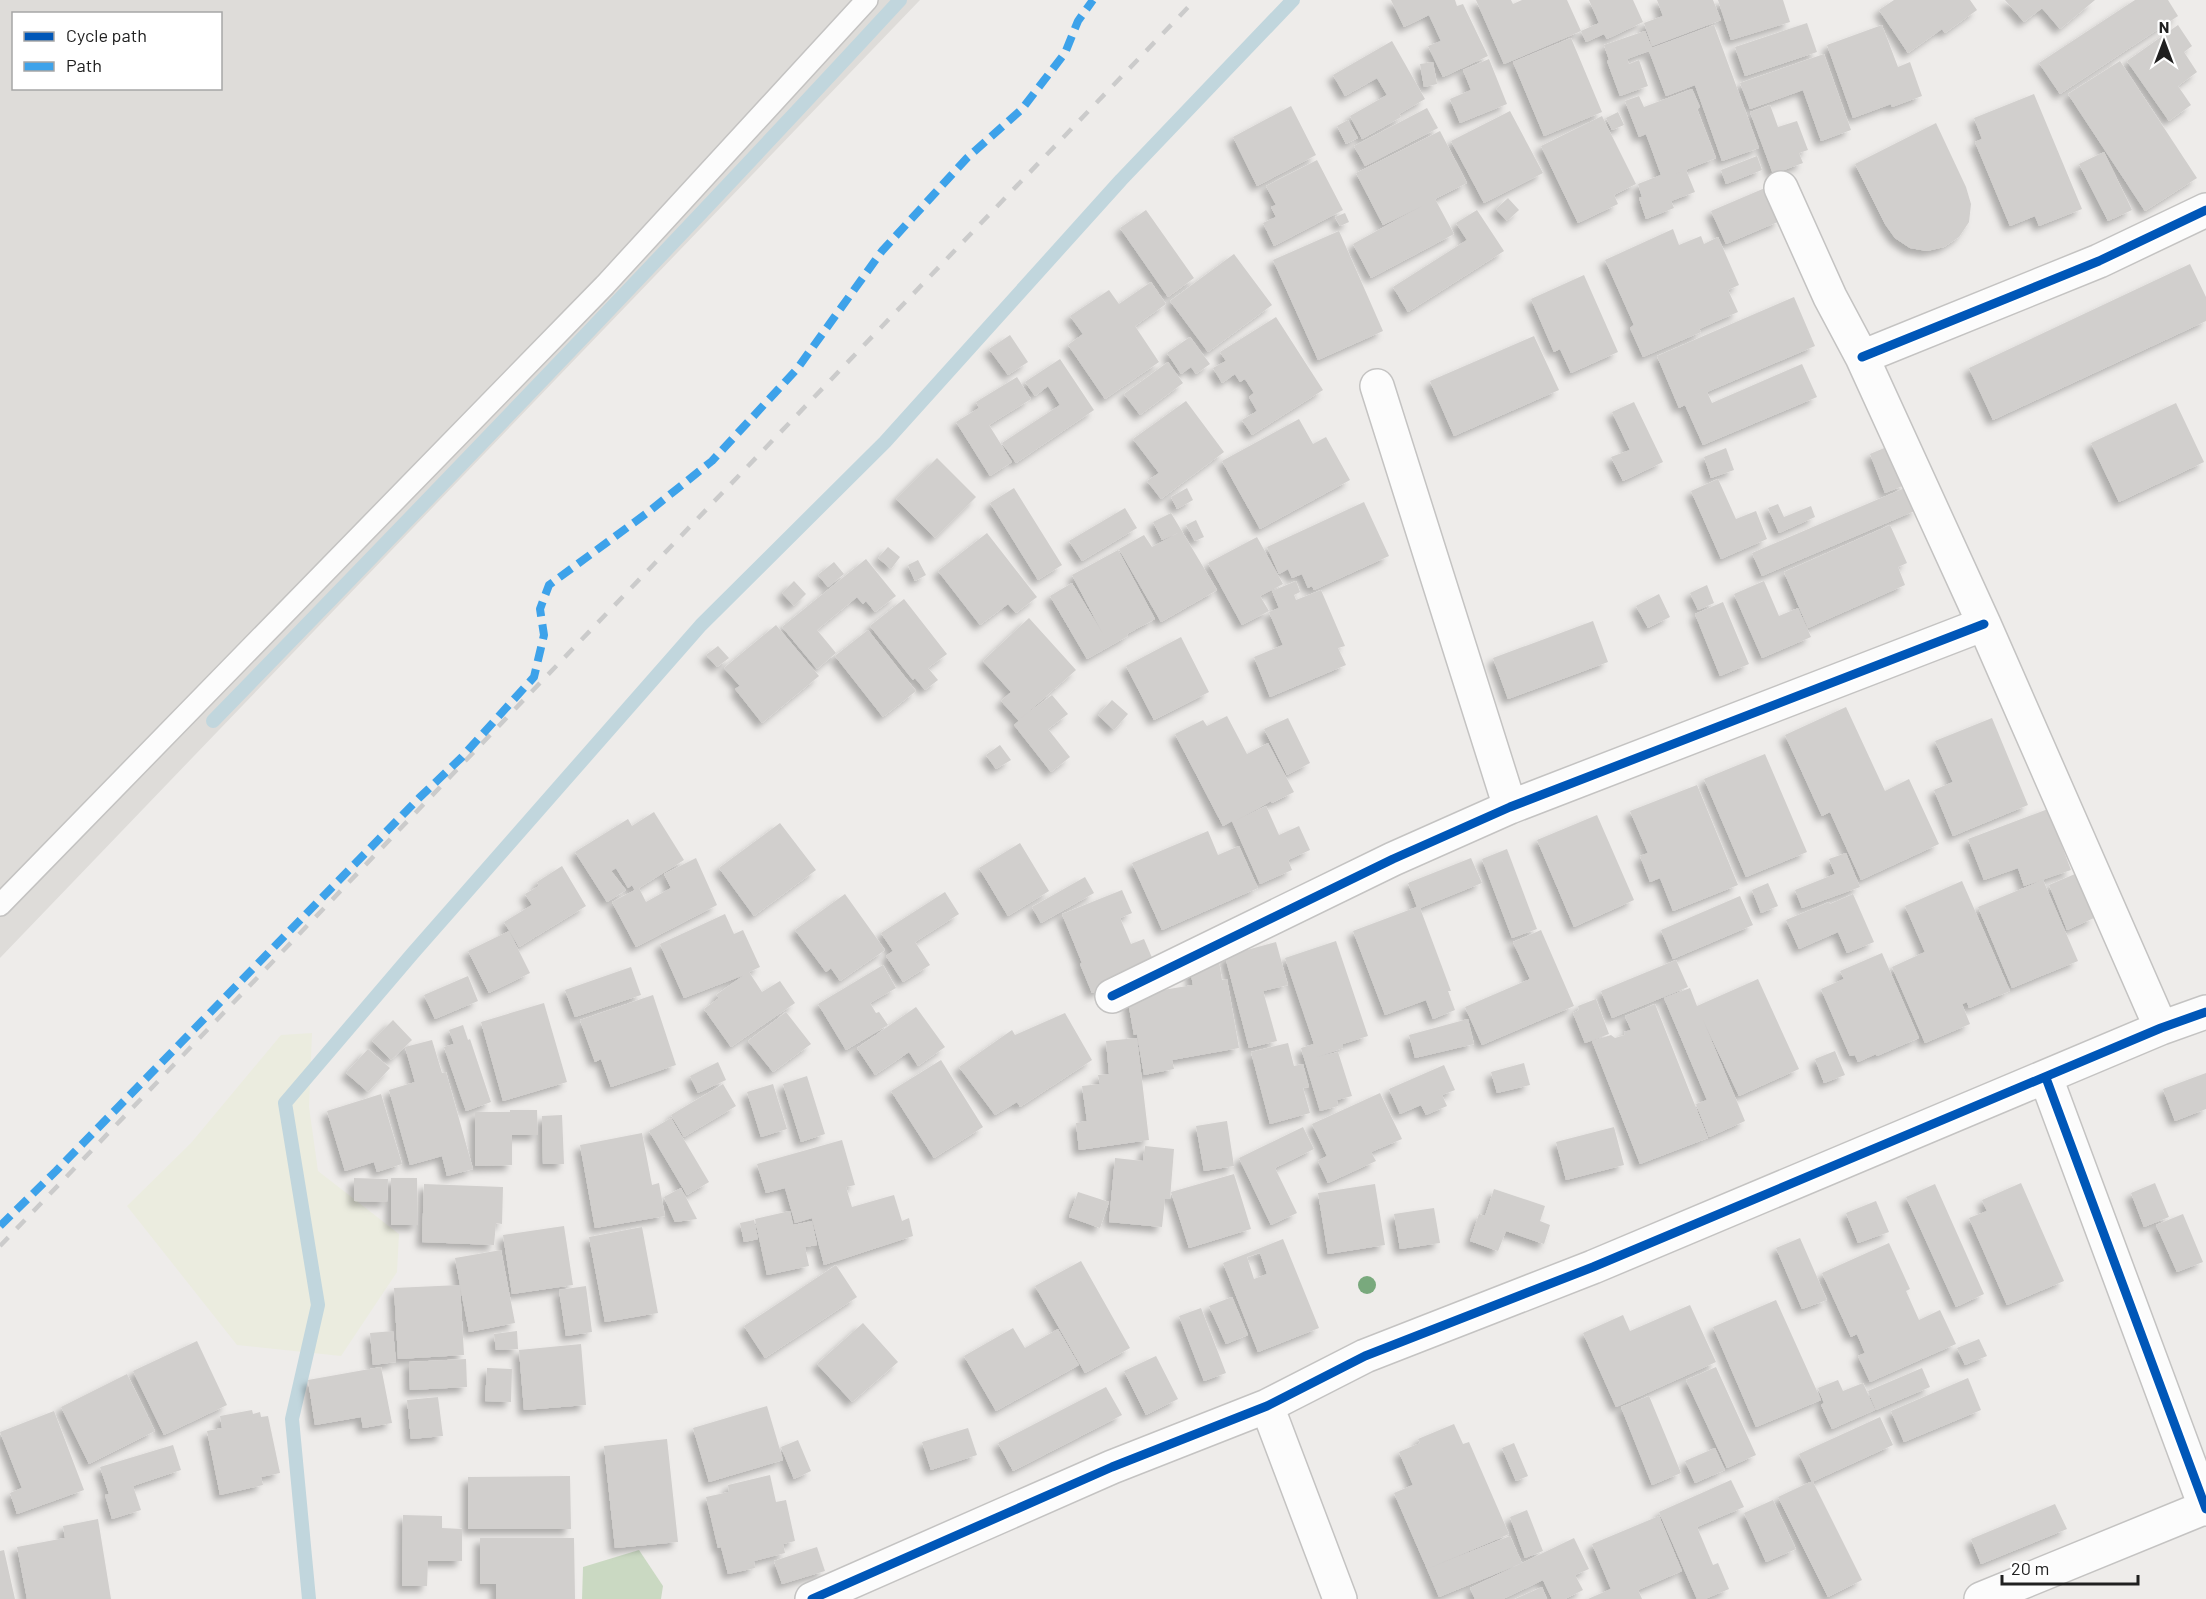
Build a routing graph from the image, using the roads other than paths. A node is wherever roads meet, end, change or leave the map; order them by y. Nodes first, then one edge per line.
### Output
1 (867, 0) edge
2 (1780, 188) dead end
3 (2206, 210) edge
4 (1862, 357) junction
5 (1377, 387) dead end
6 (1984, 624) junction
7 (1510, 807) junction
8 (0, 905) edge
9 (1113, 996) dead end
10 (2206, 1012) edge
11 (2161, 1028) junction
12 (2046, 1078) junction
13 (1267, 1406) junction
14 (2206, 1508) edge
15 (812, 1599) edge
16 (1340, 1599) edge
17 (1981, 1599) edge

1 - 8 lane
2 - 4 street
3 - 4 street
4 - 6 street
5 - 7 street
6 - 7 street
6 - 11 street
7 - 9 street
10 - 11 street
11 - 12 street
12 - 13 street
12 - 14 street
13 - 15 street
13 - 16 street
14 - 17 street

